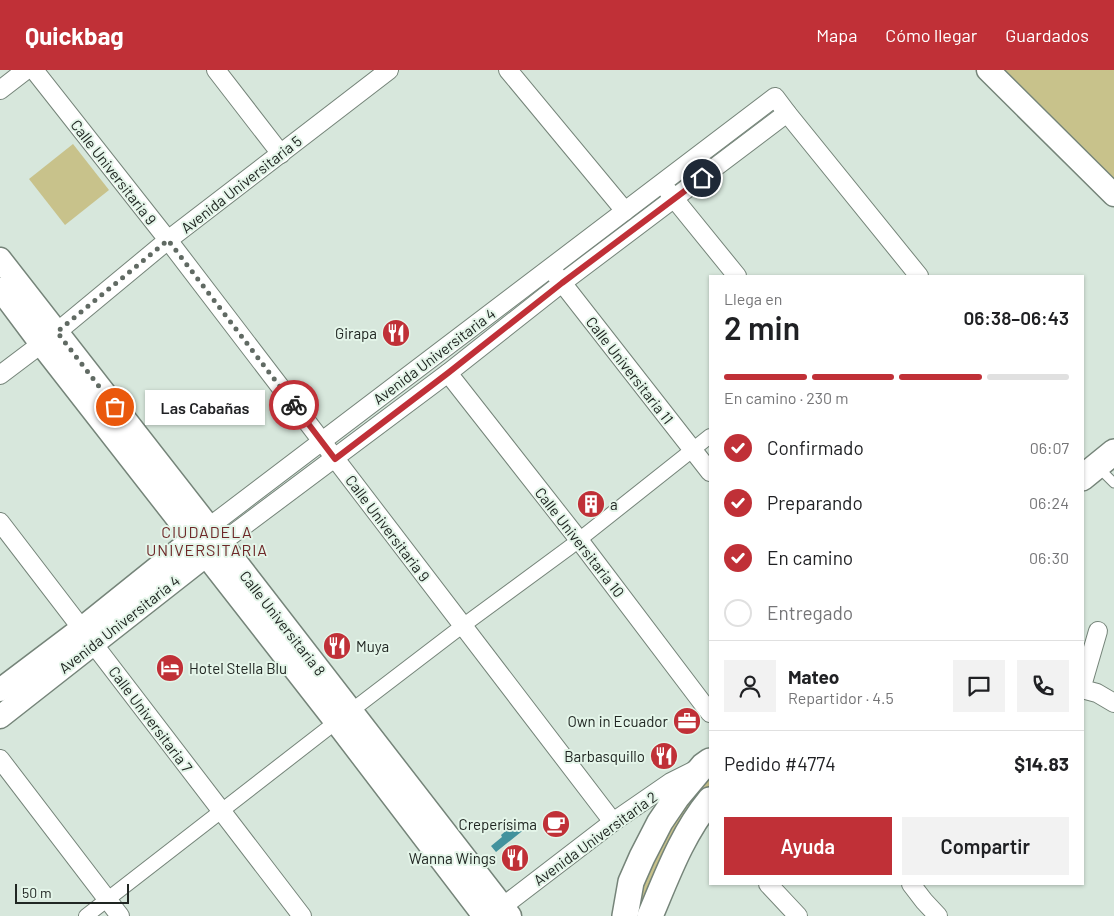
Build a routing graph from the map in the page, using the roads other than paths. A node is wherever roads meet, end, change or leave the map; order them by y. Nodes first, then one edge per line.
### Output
1 (26, 70) edge
2 (34, 70) edge
3 (216, 70) edge
4 (389, 70) edge
5 (508, 70) edge
6 (988, 70) edge
7 (0, 90) edge
8 (787, 113) junction
9 (281, 154) junction
10 (662, 183) junction
11 (1114, 195) edge
12 (674, 199) junction
13 (625, 211) junction
14 (168, 240) junction
15 (0, 259) edge
16 (550, 268) junction
17 (736, 275) edge
18 (918, 275) edge
19 (562, 283) junction
20 (0, 289) edge
21 (49, 338) junction
22 (423, 365) junction
23 (0, 375) edge
24 (442, 378) junction
25 (709, 437) edge
26 (322, 441) junction
27 (693, 449) junction
28 (335, 459) junction
29 (709, 471) edge
30 (0, 522) edge
31 (579, 540) junction
32 (207, 541) junction
33 (463, 626) junction
34 (1098, 631) dead end
35 (88, 636) junction
36 (1084, 681) edge
37 (1084, 689) edge
38 (0, 690) edge
39 (1114, 703) edge
40 (709, 712) edge
41 (0, 716) edge
42 (344, 717) junction
43 (0, 759) edge
44 (707, 763) edge
45 (707, 810) edge
46 (222, 811) junction
47 (613, 822) junction
48 (769, 885) edge
49 (912, 885) edge
50 (107, 899) junction
51 (497, 914) edge
52 (86, 916) edge
53 (120, 916) edge
54 (302, 916) edge
55 (625, 916) edge
56 (650, 916) edge
57 (798, 916) edge
58 (938, 916) edge

1 - 7 street
2 - 14 street, Calle Universitaria 9
3 - 9 street
4 - 9 street, Avenida Universitaria 5
5 - 13 street
6 - 11 street
8 - 10 street, Avenida Universitaria 4
8 - 12 street, Avenida Universitaria 4
8 - 18 street
9 - 14 street, Avenida Universitaria 5
10 - 12 street
10 - 13 street, Avenida Universitaria 4
12 - 17 street
12 - 19 street, Avenida Universitaria 4
13 - 16 street, Avenida Universitaria 4
14 - 21 street, Avenida Universitaria 5
14 - 26 street, Calle Universitaria 9
15 - 21 street, Calle Universitaria 8
16 - 19 street, Calle Universitaria 11
16 - 22 street, Avenida Universitaria 4
19 - 24 street, Avenida Universitaria 4
19 - 27 street, Calle Universitaria 11
20 - 21 street, Calle Universitaria 8
21 - 23 street, Avenida Universitaria 5
21 - 32 street, Calle Universitaria 8
22 - 24 street, Calle Universitaria 10
22 - 26 street, Avenida Universitaria 4
24 - 28 street, Avenida Universitaria 4
24 - 31 street, Calle Universitaria 10
25 - 27 street
26 - 28 street, Calle Universitaria 9
26 - 32 street, Avenida Universitaria 4
27 - 29 street, Calle Universitaria 11
27 - 31 street
28 - 32 street, Avenida Universitaria 4
28 - 33 street, Calle Universitaria 9
30 - 35 street, Calle Universitaria 7
31 - 33 street
31 - 40 street, Calle Universitaria 10
32 - 35 street, Avenida Universitaria 4
32 - 42 street, Calle Universitaria 8
33 - 42 street
33 - 47 street, Calle Universitaria 9
34 - 36 street
35 - 38 street, Avenida Universitaria 4
35 - 41 street, Avenida Universitaria 4
35 - 46 street, Calle Universitaria 7
37 - 39 street
42 - 46 street
42 - 51 street, Calle Universitaria 8
43 - 50 street
44 - 47 street, Avenida Universitaria 2
44 - 55 main road
45 - 56 main road
46 - 50 street
46 - 54 street, Calle Universitaria 7
47 - 51 street, Avenida Universitaria 2
48 - 57 street
49 - 58 street
50 - 52 street
50 - 53 street

